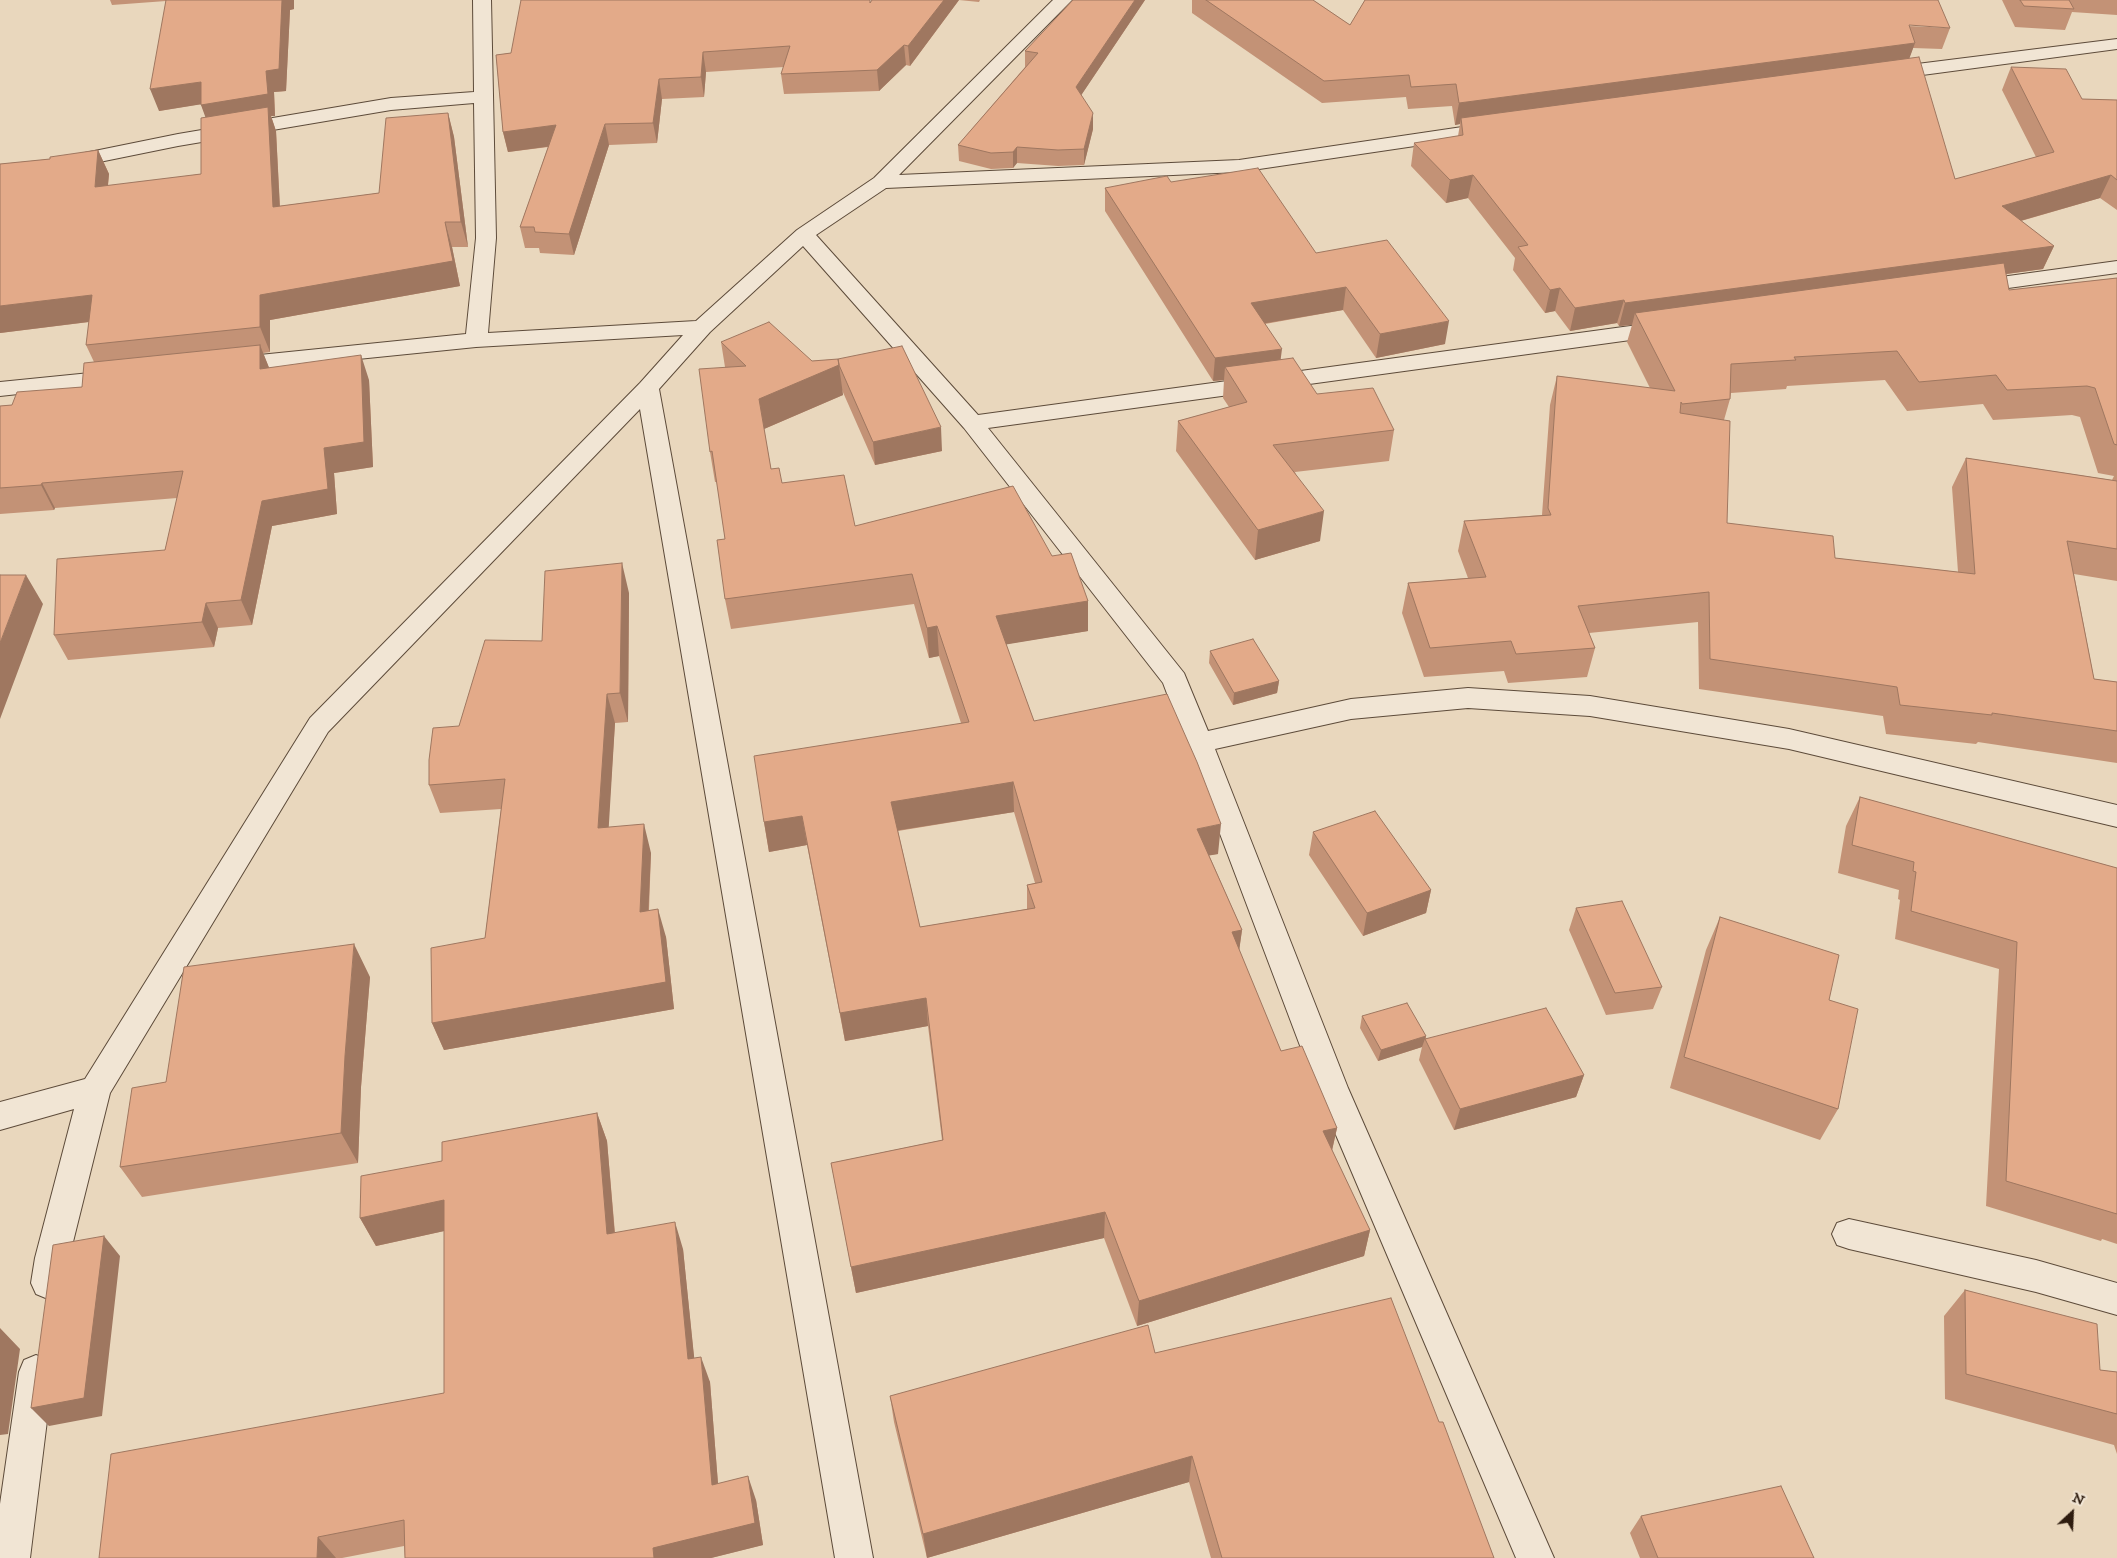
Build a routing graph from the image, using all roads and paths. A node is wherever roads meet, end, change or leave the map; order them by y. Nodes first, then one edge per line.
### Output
1 (482, 0) edge
2 (1063, 0) edge
3 (2117, 44) edge
4 (1871, 76) edge
5 (483, 97) junction
6 (1515, 125) edge
7 (51, 166) edge
8 (881, 182) junction
9 (804, 234) junction
10 (2117, 267) edge
11 (1950, 290) edge
12 (1686, 325) edge
13 (702, 326) junction
14 (476, 340) junction
15 (208, 368) edge
16 (139, 375) edge
17 (648, 388) junction
18 (0, 389) edge
19 (972, 423) junction
20 (1199, 744) junction
21 (2117, 816) edge
22 (94, 1090) junction
23 (0, 1116) edge
24 (1849, 1234) dead end
25 (2117, 1298) edge
26 (11, 1558) edge
27 (854, 1558) edge
28 (1535, 1558) edge

1 - 5 street
2 - 8 street
3 - 4 street
5 - 7 street
5 - 14 street
6 - 8 street
8 - 9 street
9 - 13 street
9 - 19 street
10 - 11 street
12 - 19 street
13 - 14 street
13 - 17 street
14 - 15 street
16 - 18 street
17 - 22 street
17 - 27 street
19 - 20 street
20 - 21 street
20 - 28 street
22 - 23 street
22 - 26 street
24 - 25 street

